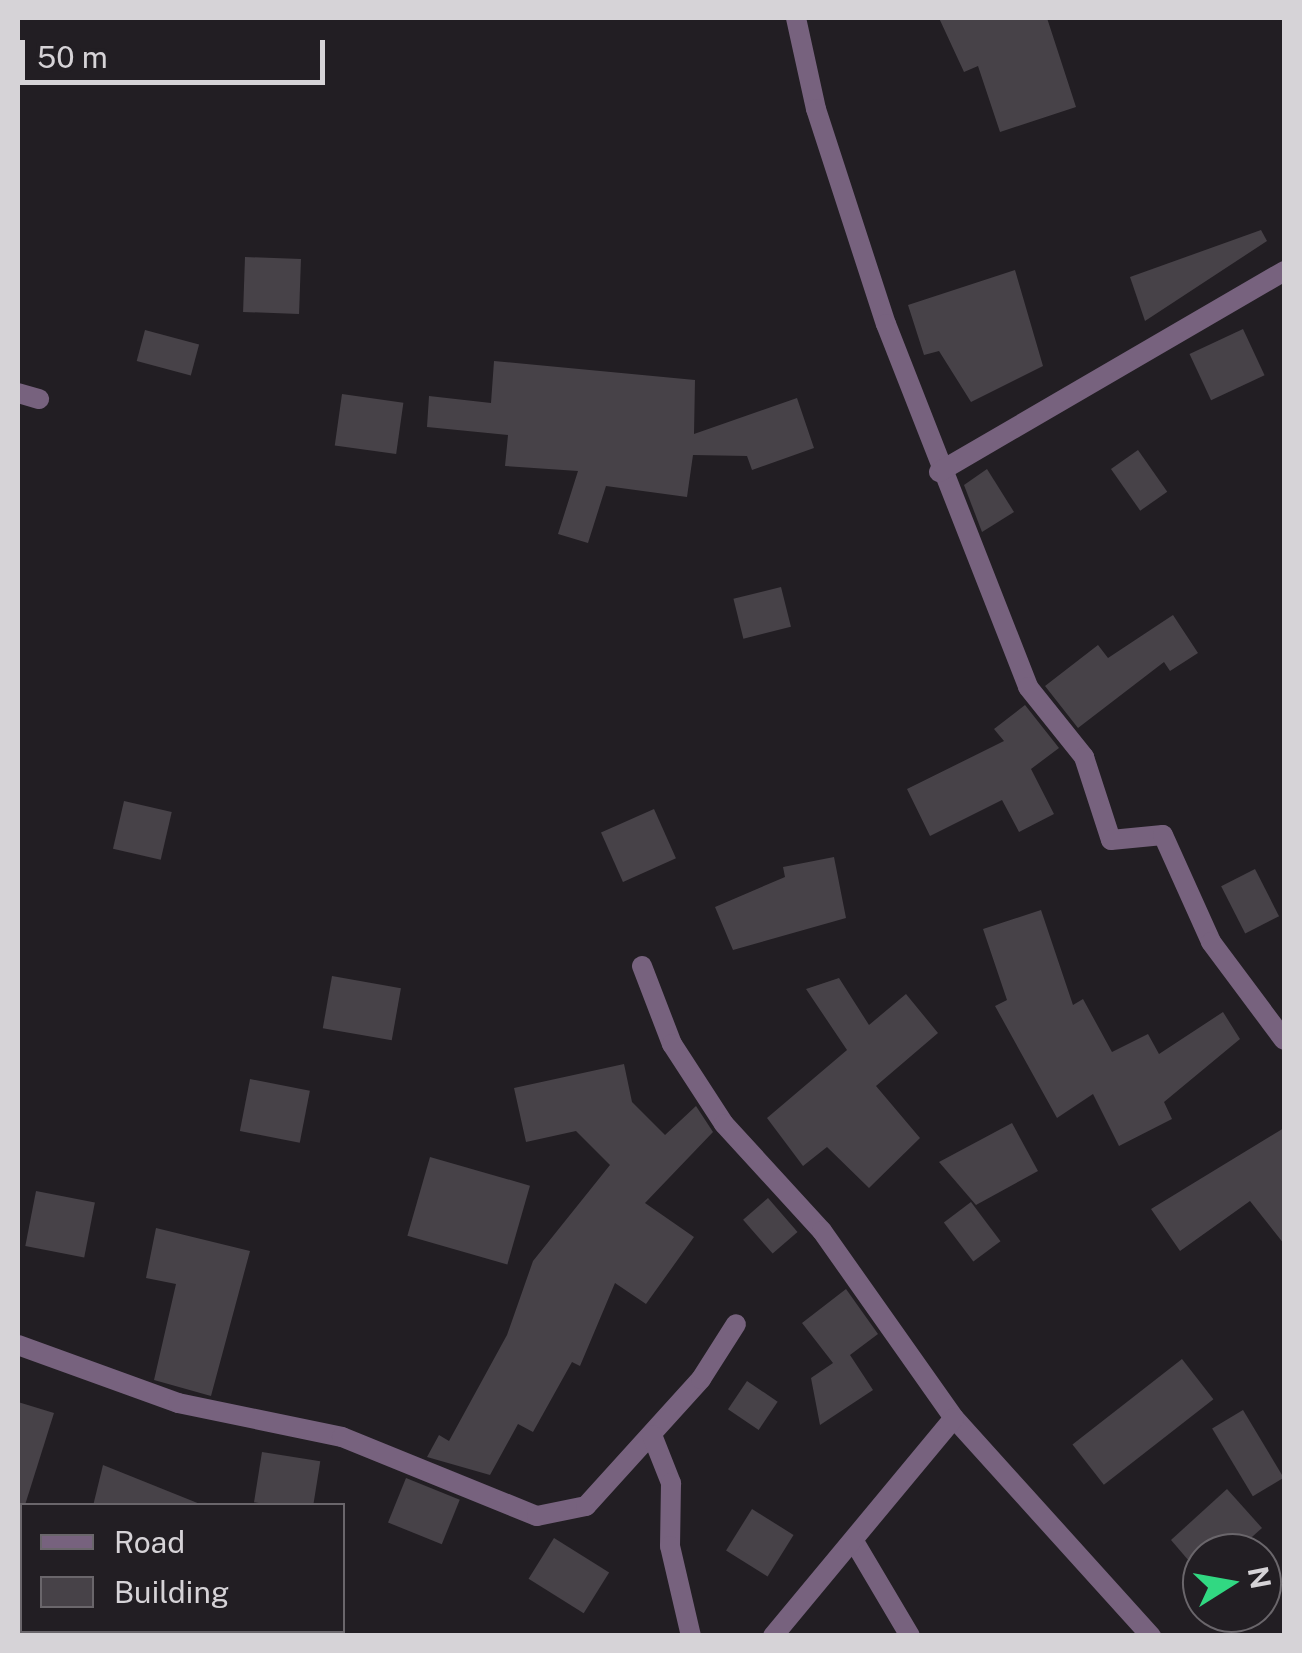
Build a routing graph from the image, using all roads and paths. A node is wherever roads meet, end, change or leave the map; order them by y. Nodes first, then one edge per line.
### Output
1 (796, 18) edge
2 (1284, 271) edge
3 (18, 393) edge
4 (39, 399) dead end
5 (939, 472) junction
6 (642, 966) dead end
7 (1284, 1040) edge
8 (736, 1324) dead end
9 (18, 1345) edge
10 (954, 1418) junction
11 (652, 1436) junction
12 (855, 1543) junction
13 (691, 1636) edge
14 (774, 1636) edge
15 (910, 1636) edge
16 (1151, 1636) edge

1 - 5 street
2 - 5 street
3 - 4 street
5 - 7 street
6 - 10 street
8 - 11 street
9 - 11 street
10 - 12 street
10 - 16 street
11 - 13 street
12 - 14 street
12 - 15 street

